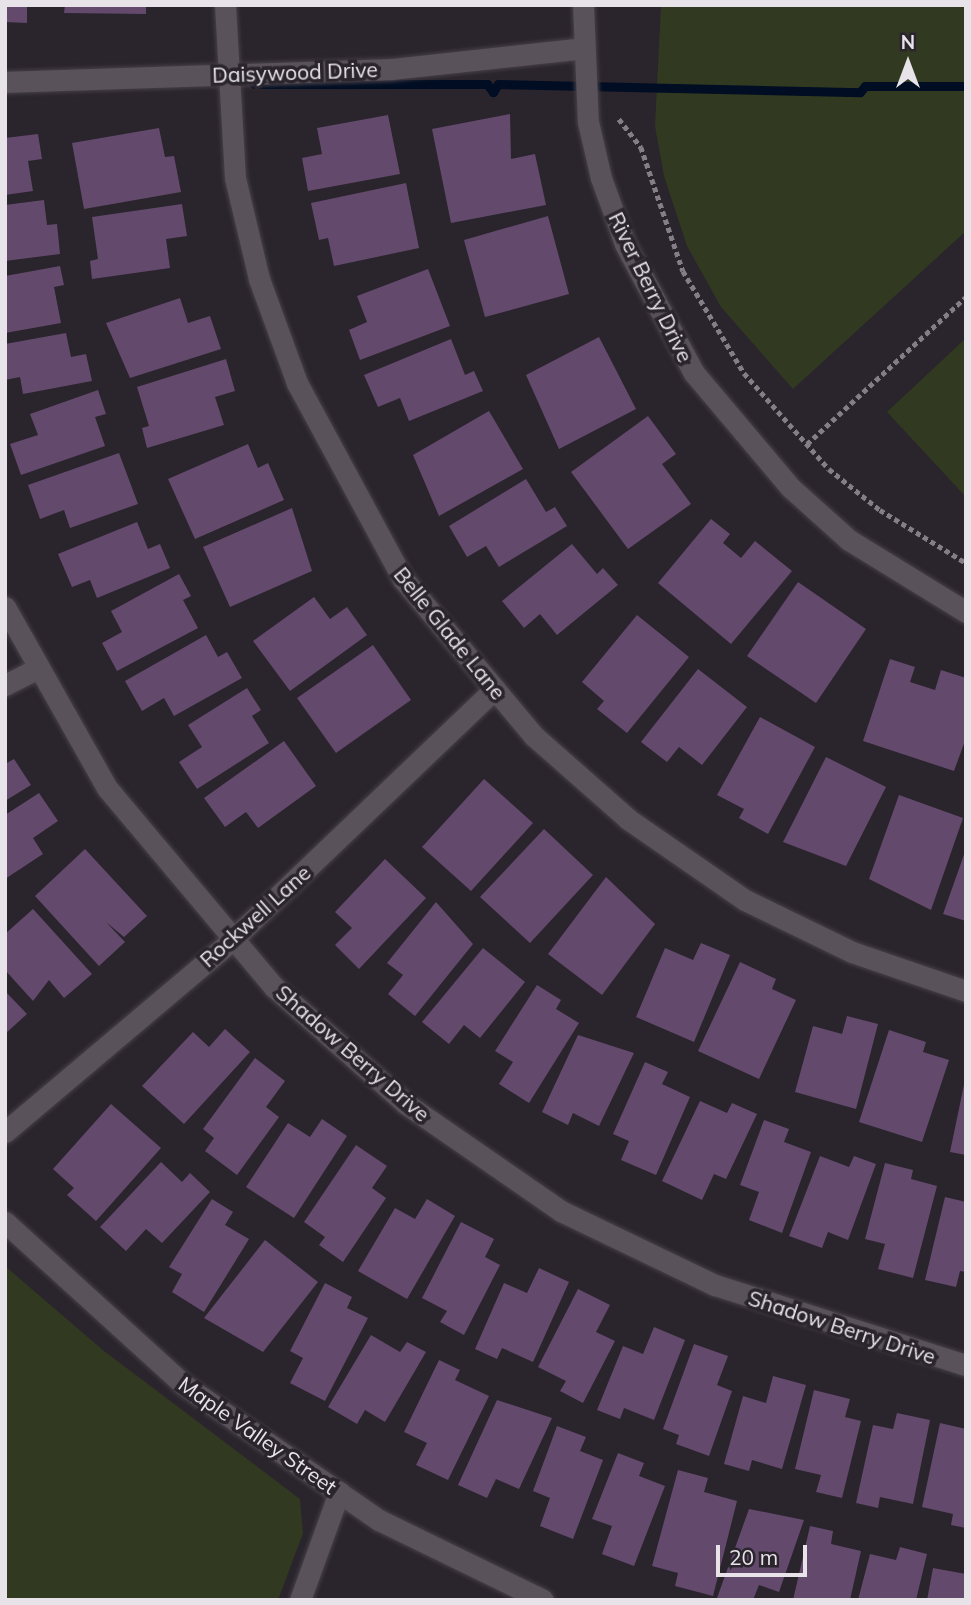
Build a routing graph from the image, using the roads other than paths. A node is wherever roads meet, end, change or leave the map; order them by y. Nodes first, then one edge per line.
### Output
1 (225, 5) edge
2 (583, 5) edge
3 (584, 48) junction
4 (225, 74) junction
5 (5, 82) edge
6 (5, 607) edge
7 (966, 612) edge
8 (36, 669) junction
9 (5, 685) edge
10 (495, 689) junction
11 (233, 939) junction
12 (966, 991) edge
13 (5, 1132) edge
14 (5, 1222) edge
15 (966, 1365) edge
16 (339, 1492) junction
17 (300, 1600) edge
18 (543, 1600) edge

1 - 4 street, Belle Glade Lane
2 - 3 street, River Berry Drive
3 - 4 street, Daisywood Drive
3 - 7 street, River Berry Drive
4 - 5 street, Daisywood Drive
4 - 10 street, Belle Glade Lane
6 - 8 street, Shadow Berry Drive
8 - 9 street
8 - 11 street, Shadow Berry Drive
10 - 11 street, Rockwell Lane
10 - 12 street, Belle Glade Lane
11 - 13 street, Rockwell Lane
11 - 15 street, Shadow Berry Drive
14 - 16 street, Maple Valley Street
16 - 17 street
16 - 18 street, Maple Valley Street

